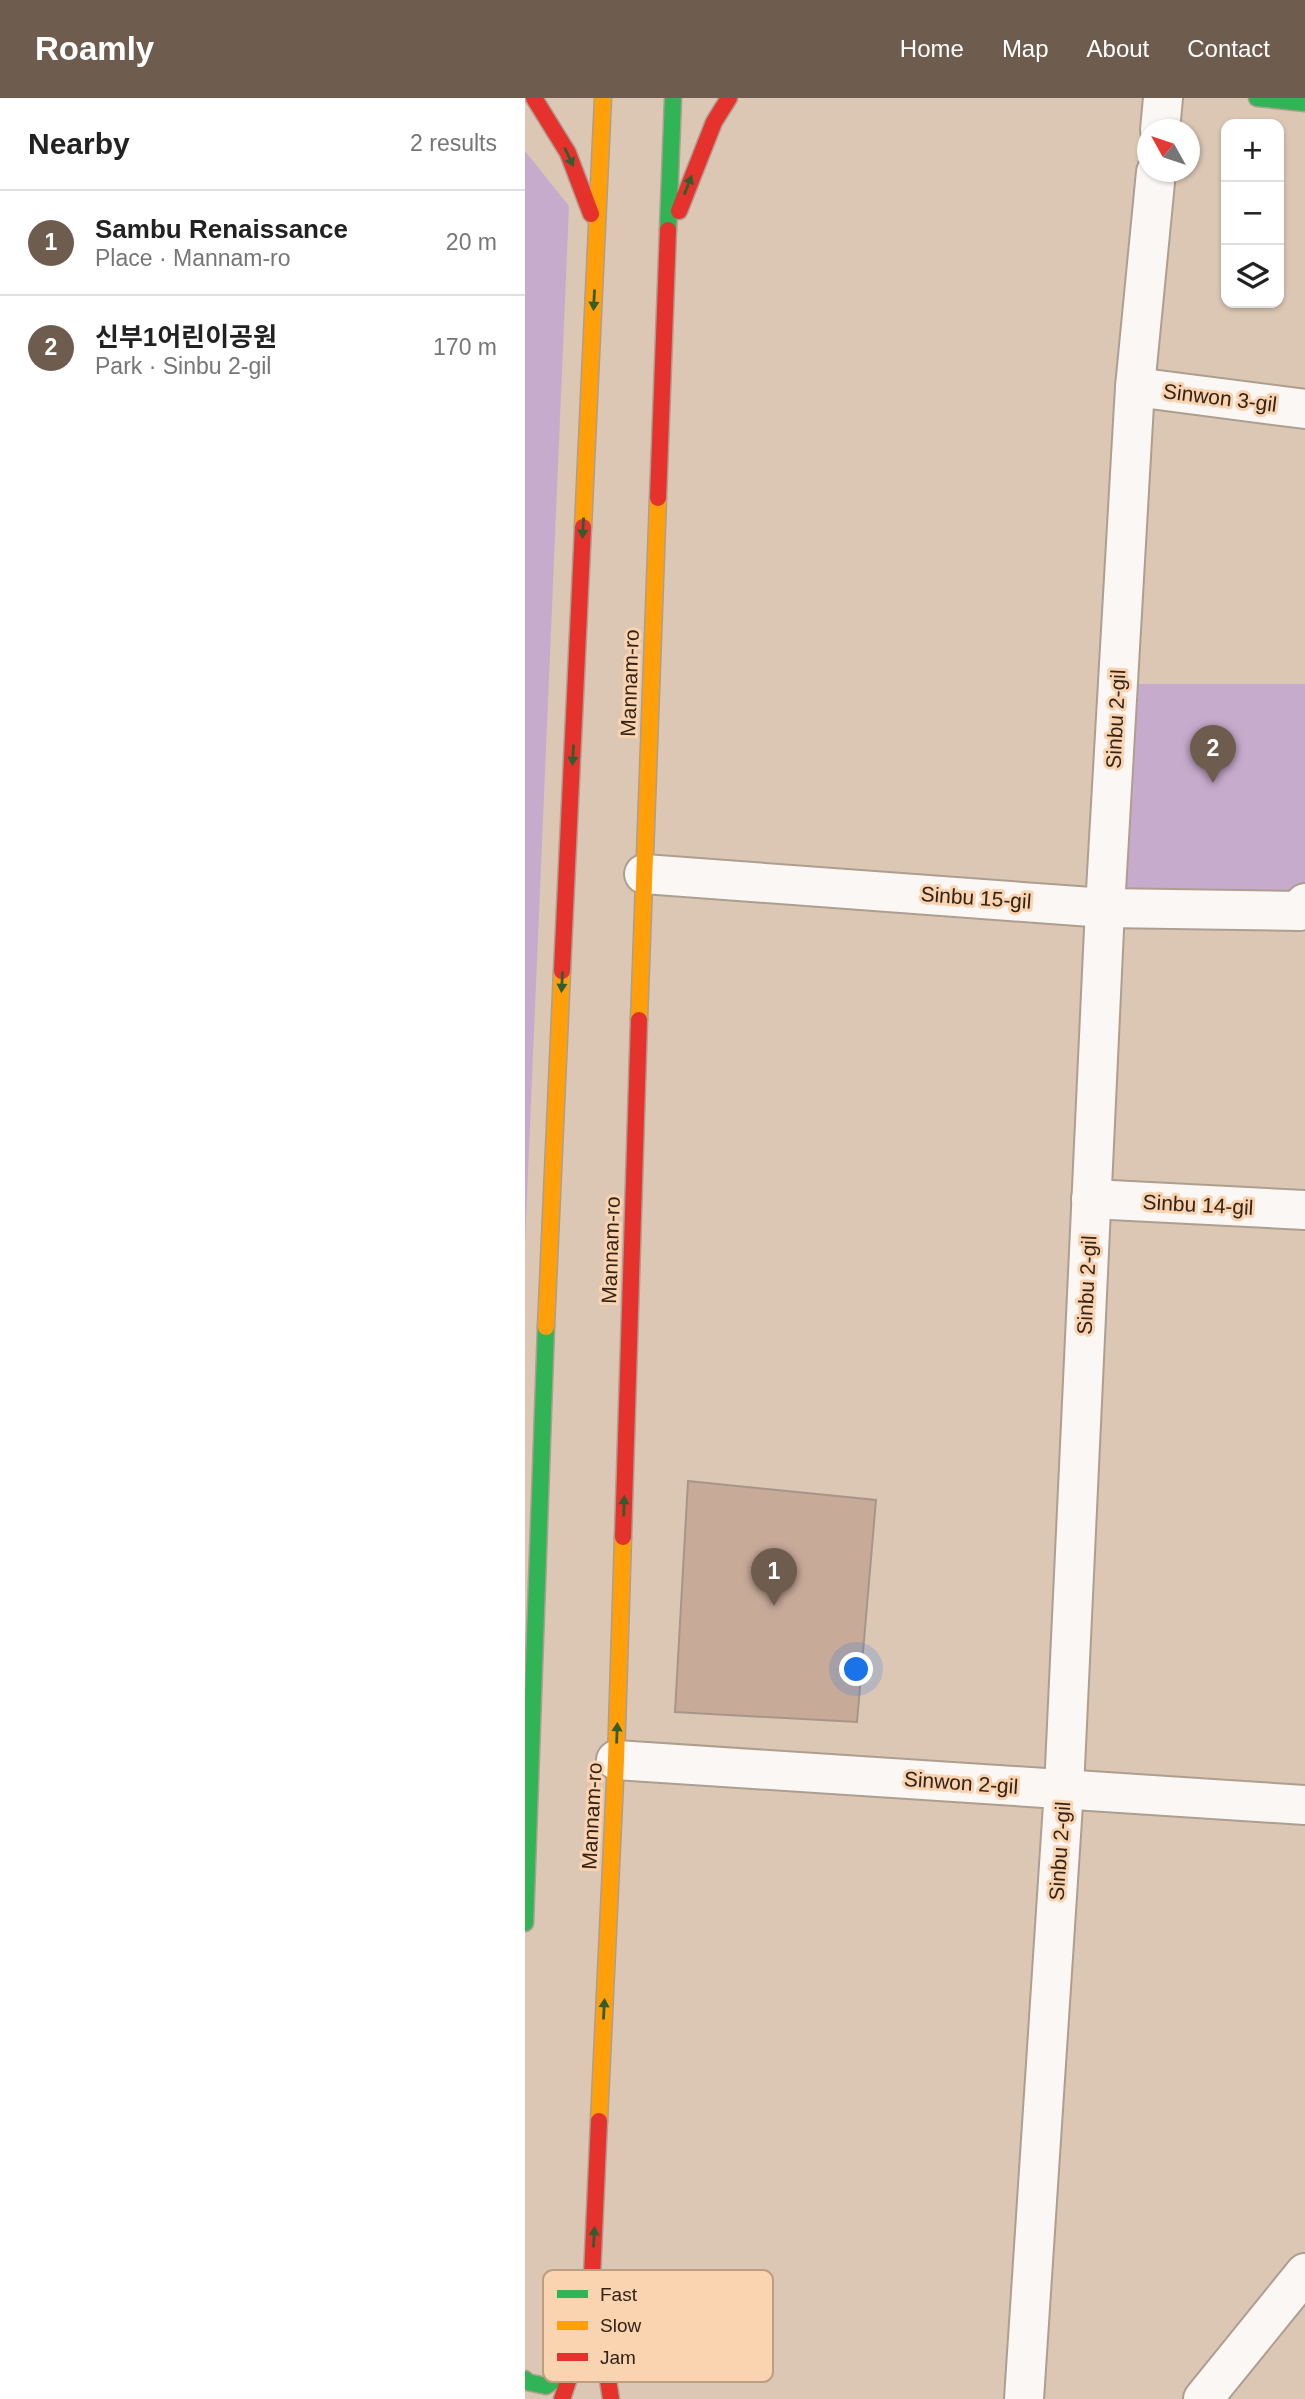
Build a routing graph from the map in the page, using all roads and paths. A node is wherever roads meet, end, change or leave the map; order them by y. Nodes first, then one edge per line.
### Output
1 (534, 98) edge
2 (603, 98) edge
3 (673, 98) edge
4 (729, 98) edge
5 (1163, 98) edge
6 (1257, 98) edge
7 (1305, 103) edge
8 (1161, 119) edge
9 (1155, 182) edge
10 (597, 232) junction
11 (667, 250) junction
12 (1135, 387) junction
13 (1305, 410) edge
14 (644, 874) junction
15 (1305, 904) edge
16 (1105, 908) junction
17 (1091, 1199) junction
18 (1305, 1210) edge
19 (537, 1285) edge
20 (616, 1760) junction
21 (1064, 1789) junction
22 (1305, 1805) edge
23 (525, 1899) edge
24 (525, 1923) edge
25 (592, 2270) edge
26 (1305, 2273) edge
27 (525, 2379) edge
28 (552, 2382) edge
29 (568, 2382) edge
30 (562, 2399) edge
31 (1024, 2399) edge
32 (1203, 2399) edge

1 -> 10 main road
2 - 10 main road
3 - 11 main road, Mannam-ro
11 -> 4 main road
5 - 8 street
6 - 7 main road
9 - 12 street, Sinbu 2-gil
10 -> 19 main road
11 - 14 main road, Mannam-ro
12 - 13 street, Sinwon 3-gil
12 - 16 street, Sinbu 2-gil
14 - 16 street, Sinbu 15-gil
20 -> 14 main road, Mannam-ro
15 - 16 street, Sinbu 15-gil
16 - 17 street, Sinbu 2-gil
17 - 18 street, Sinbu 14-gil
17 - 21 street, Sinbu 2-gil
19 - 23 main road
20 - 21 street, Sinwon 2-gil
25 -> 20 main road, Mannam-ro
21 - 22 street, Sinwon 2-gil
21 - 31 street, Sinbu 2-gil
23 - 24 main road
26 - 32 street
27 - 28 main road
29 - 30 main road, Mannam-ro

